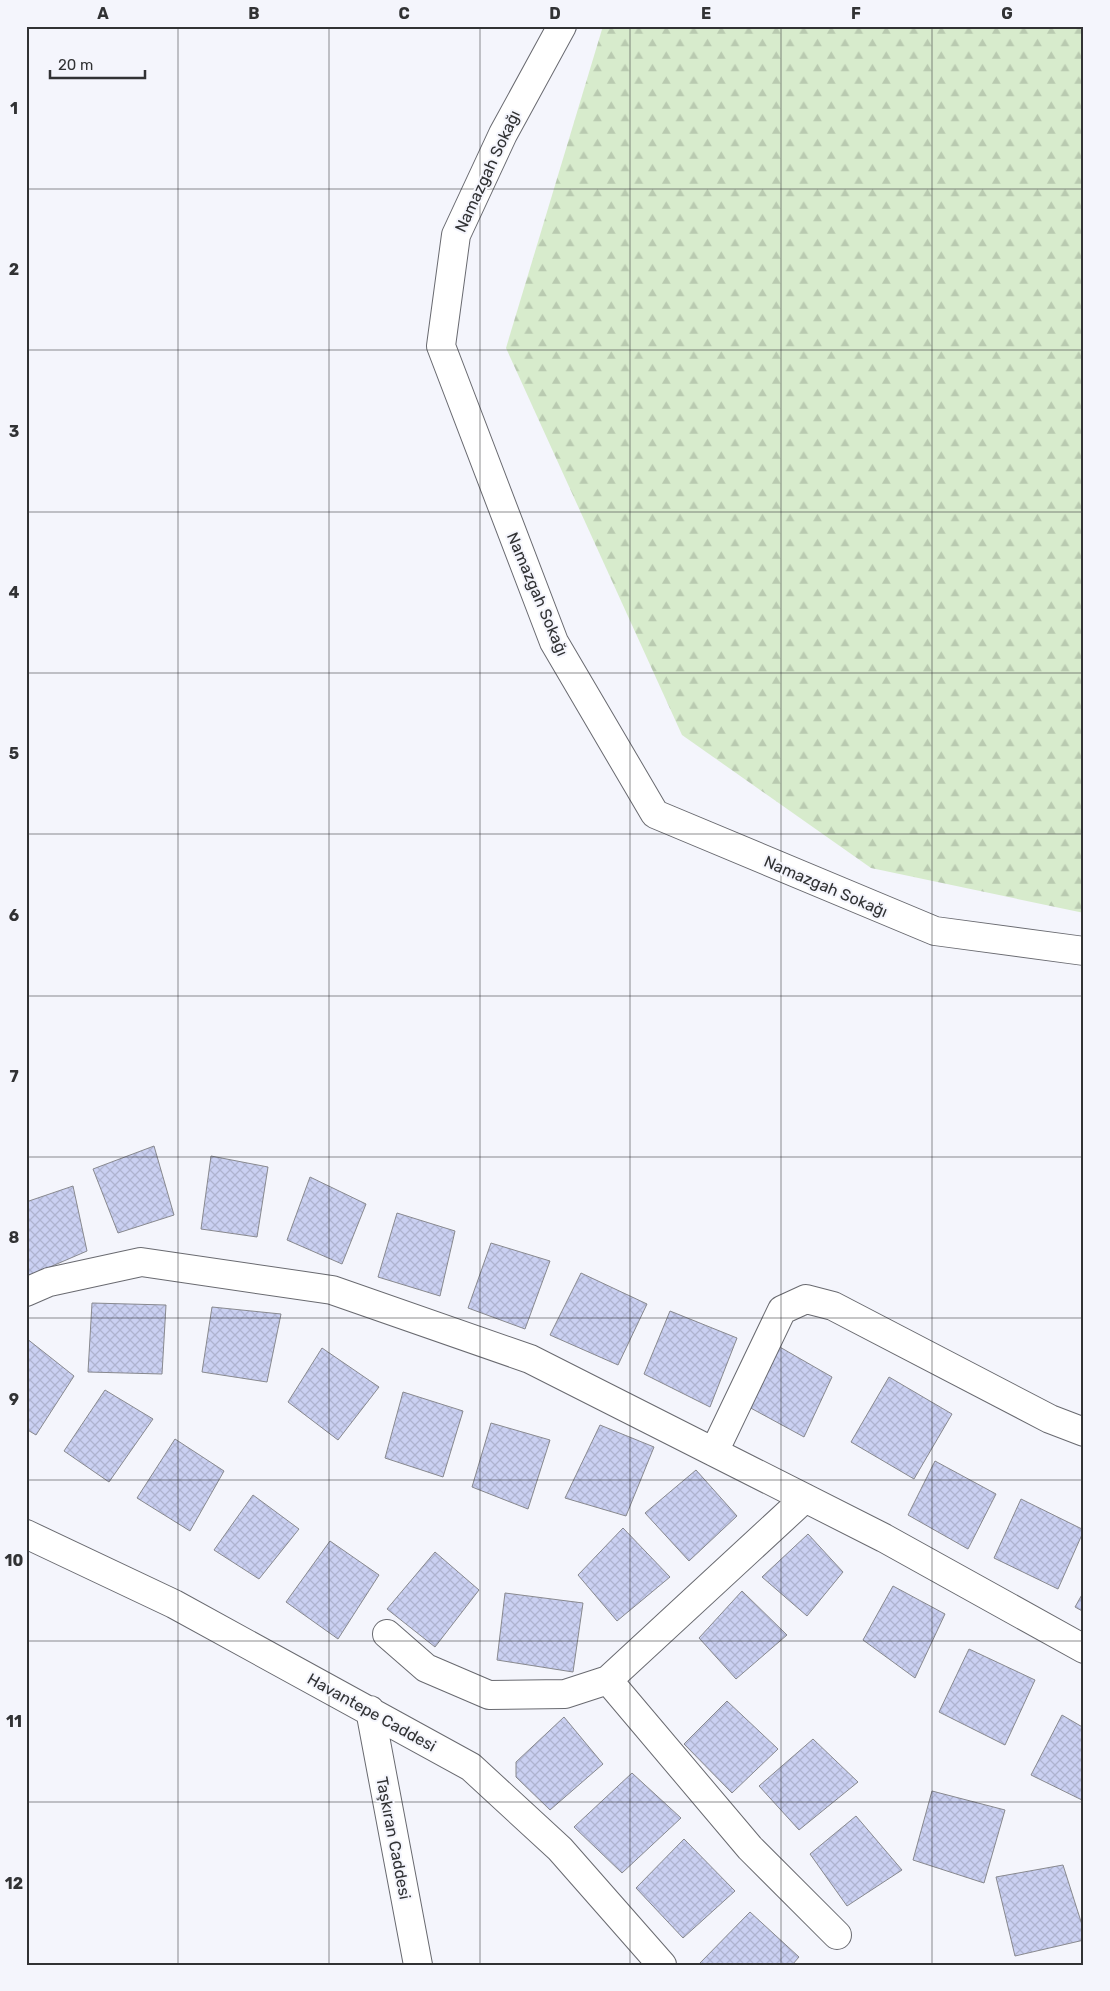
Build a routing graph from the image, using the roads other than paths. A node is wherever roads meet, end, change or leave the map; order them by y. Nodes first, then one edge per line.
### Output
1 (562, 26) edge
2 (1084, 951) edge
3 (26, 1292) edge
4 (1084, 1432) edge
5 (714, 1452) junction
6 (805, 1498) junction
7 (26, 1534) edge
8 (388, 1634) dead end
9 (1084, 1649) edge
10 (608, 1680) junction
11 (370, 1710) junction
12 (837, 1935) dead end
13 (418, 1965) edge
14 (662, 1965) edge

1 - 2 street, Namazgah Sokağı
3 - 5 street
4 - 5 street
5 - 6 street
6 - 9 street
6 - 10 street
7 - 11 street, Havantepe Caddesi
8 - 10 street
10 - 12 street
11 - 13 street, Taşkıran Caddesi
11 - 14 street, Havantepe Caddesi

